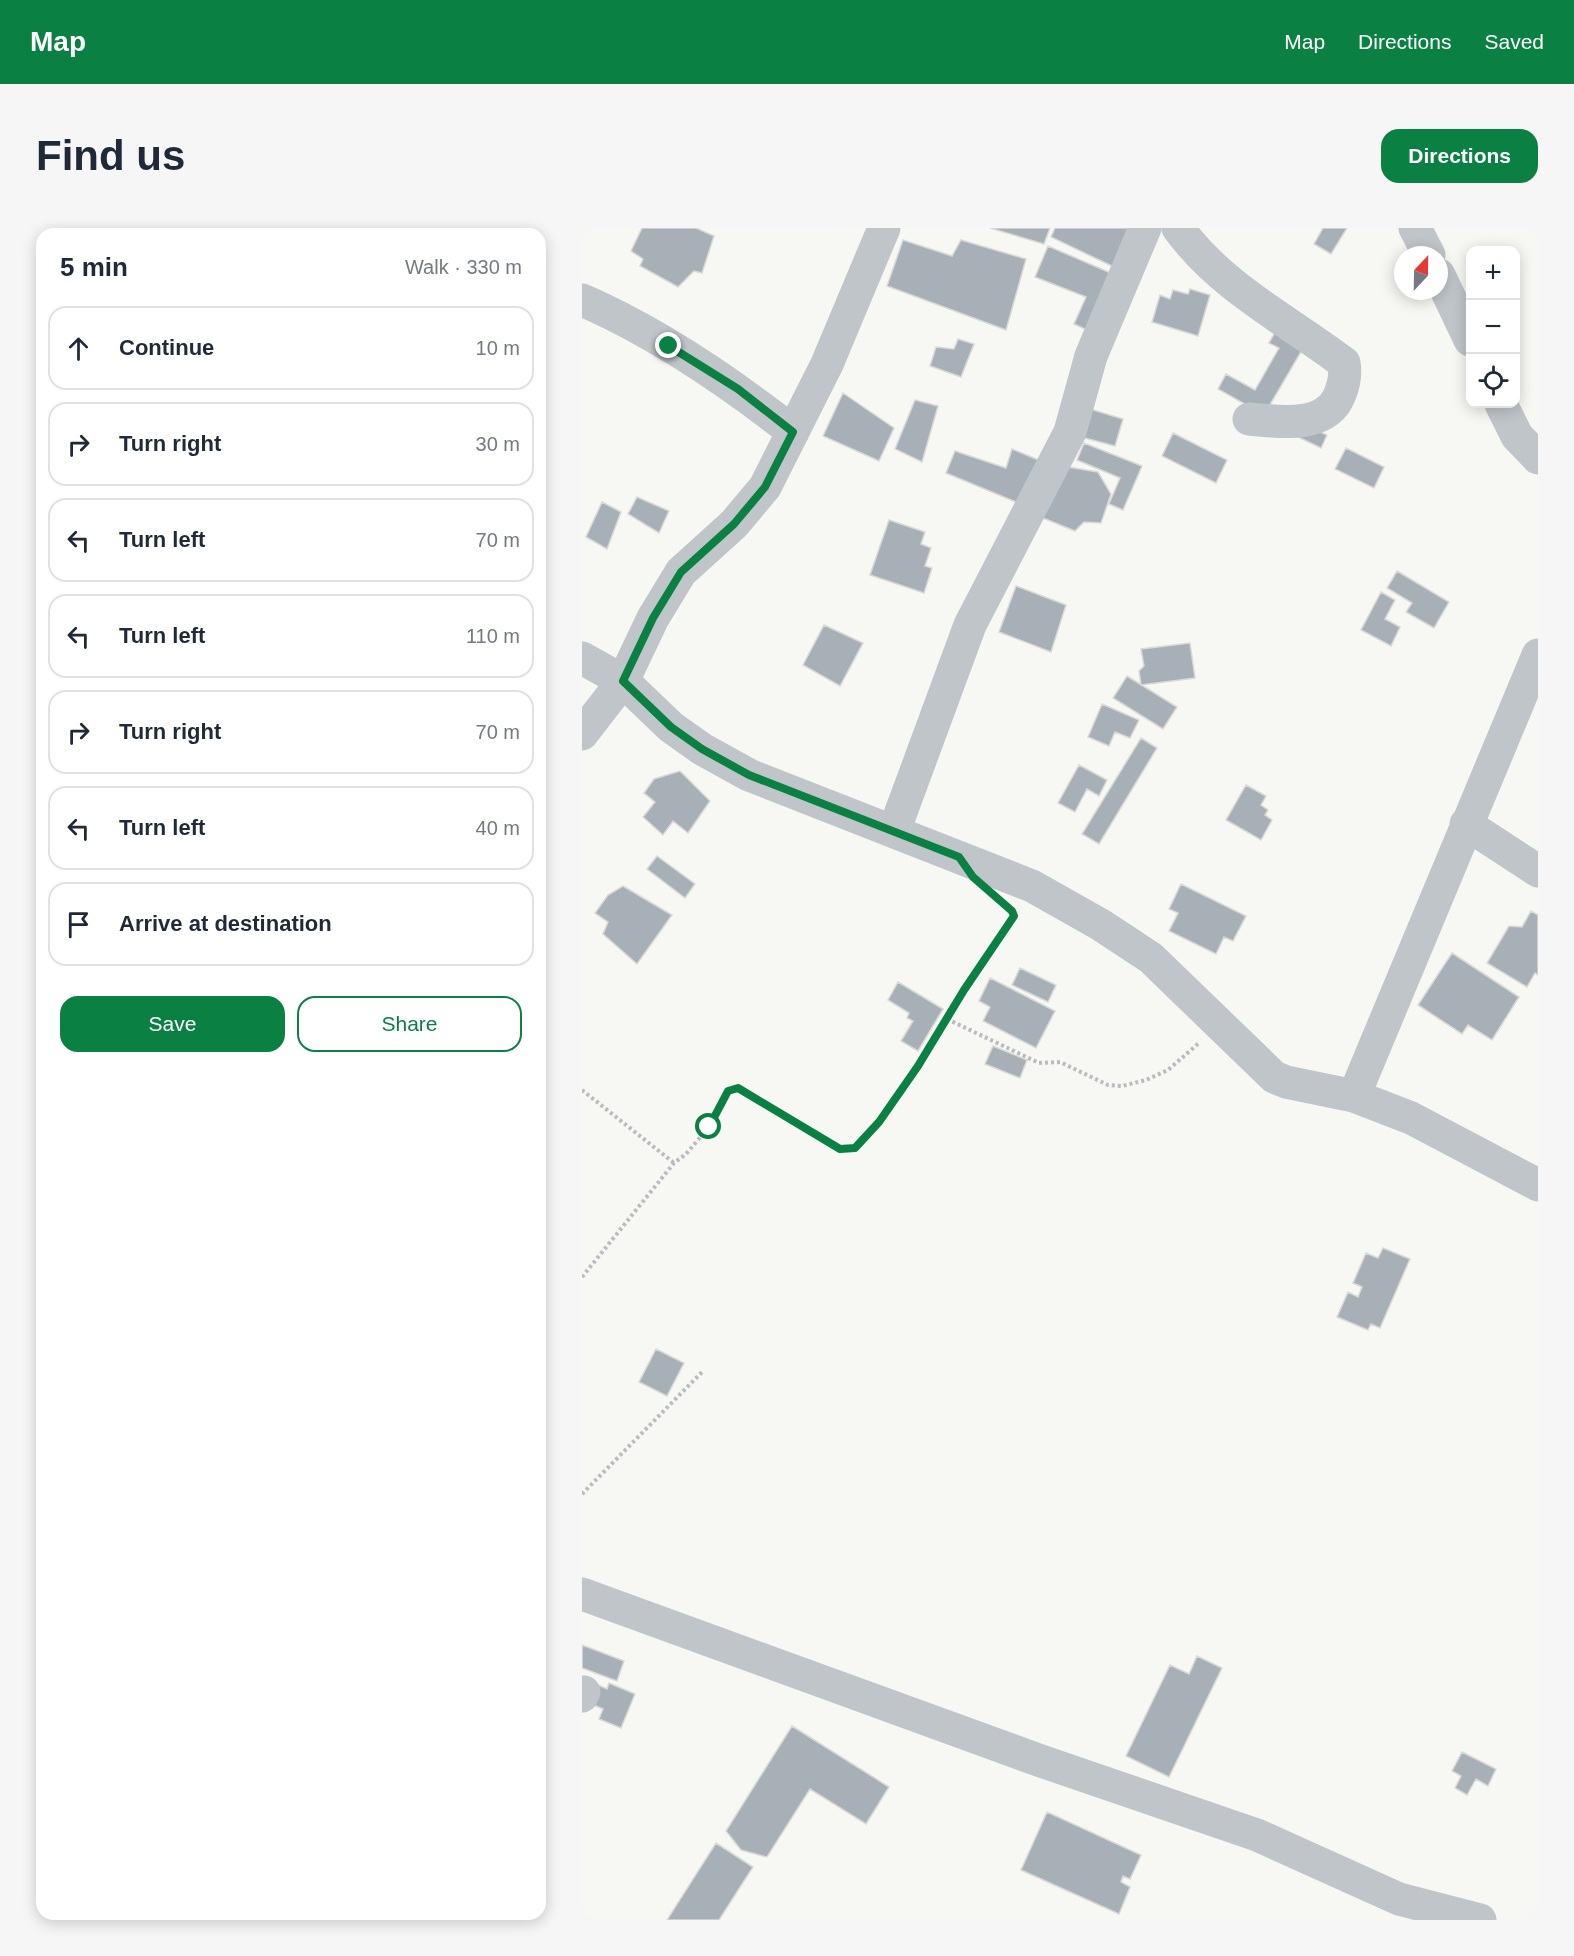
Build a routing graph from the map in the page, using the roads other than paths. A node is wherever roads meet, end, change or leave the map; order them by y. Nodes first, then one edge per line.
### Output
1 (884, 228) edge
2 (1145, 228) edge
3 (1178, 228) edge
4 (1415, 228) edge
5 (1424, 246) edge
6 (1448, 294) edge
7 (582, 300) edge
8 (1466, 332) edge
9 (1503, 408) edge
10 (1249, 419) dead end
11 (793, 432) junction
12 (1538, 458) edge
13 (1538, 655) edge
14 (582, 658) edge
15 (623, 681) junction
16 (582, 734) edge
17 (1466, 824) junction
18 (894, 831) junction
19 (1538, 871) edge
20 (1354, 1096) junction
21 (1538, 1185) edge
22 (582, 1594) edge
23 (1480, 1920) edge

1 - 11 street
2 - 18 street
3 - 10 street
4 - 5 street
6 - 8 street
7 - 11 street
9 - 12 street
11 - 15 street
13 - 17 street
14 - 15 street
15 - 16 street
15 - 18 street
17 - 19 street
17 - 20 street
18 - 20 street
20 - 21 street
22 - 23 street

